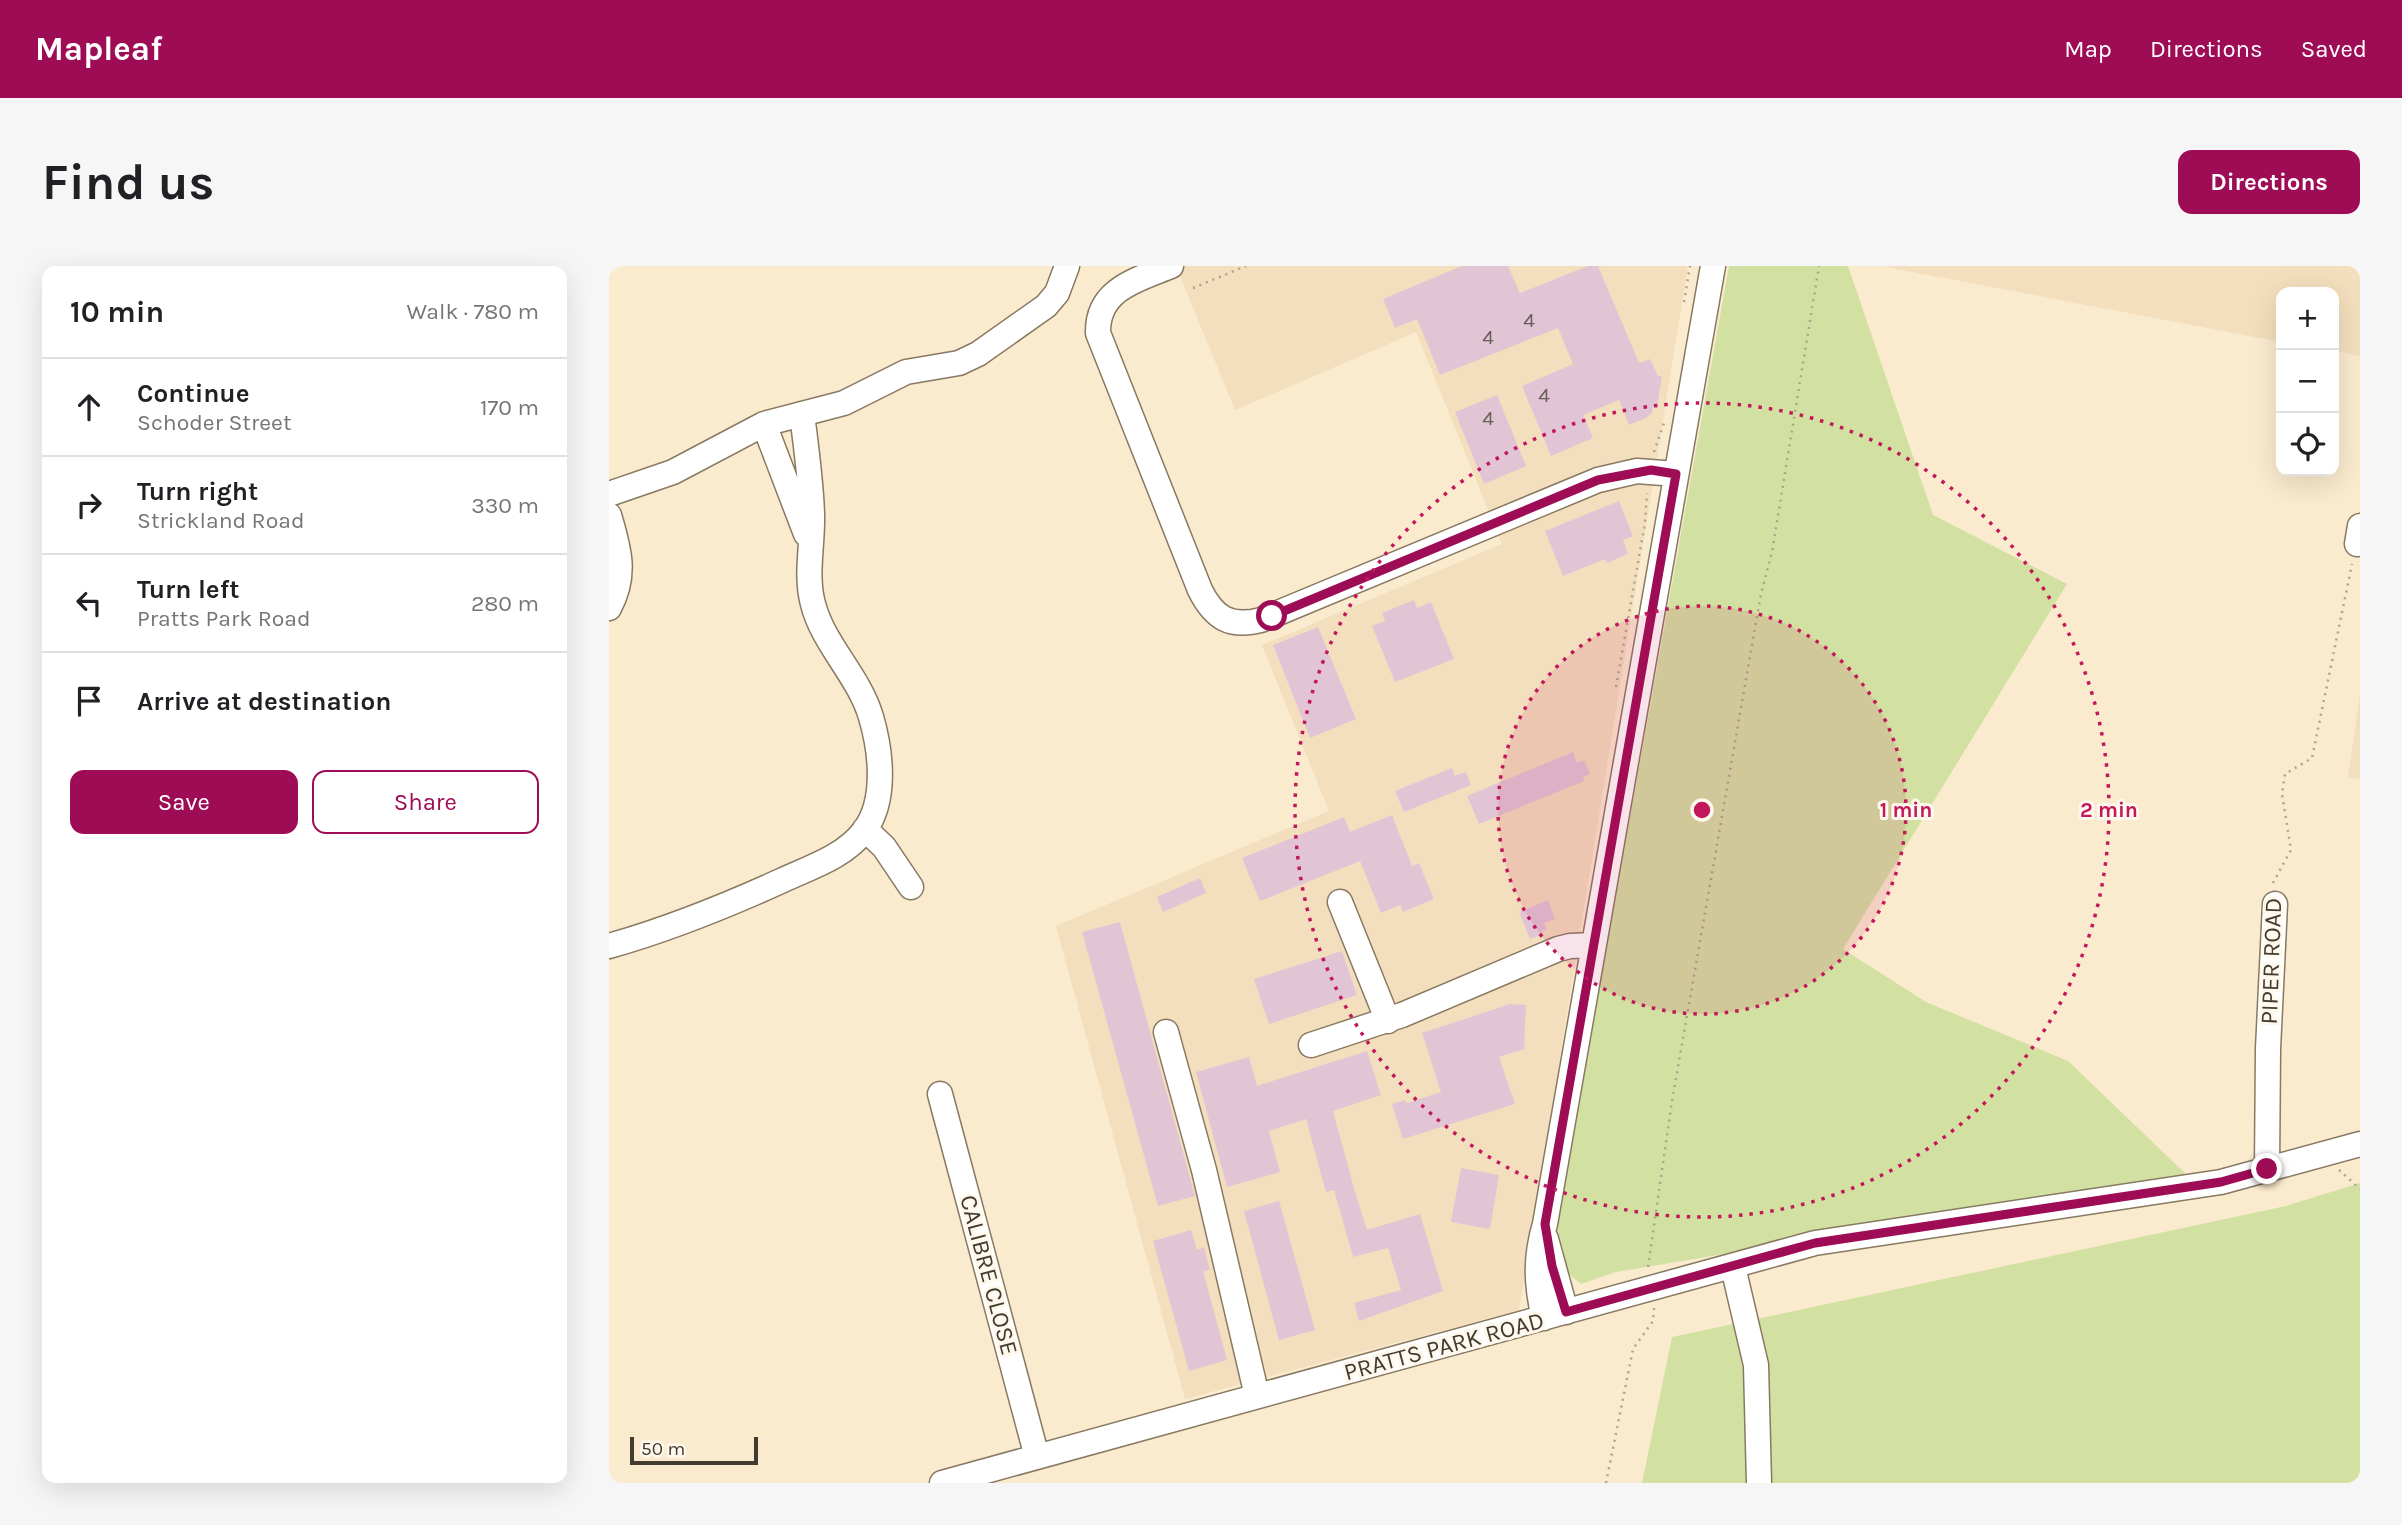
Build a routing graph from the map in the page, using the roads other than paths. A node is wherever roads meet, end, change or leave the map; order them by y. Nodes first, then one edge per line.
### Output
1 (1067, 266) edge
2 (1171, 266) edge
3 (1713, 266) edge
4 (802, 414) junction
5 (764, 424) junction
6 (1676, 474) junction
7 (609, 494) edge
8 (609, 515) edge
9 (810, 545) junction
10 (609, 608) edge
11 (865, 829) junction
12 (911, 887) dead end
13 (1340, 902) dead end
14 (2275, 904) road end
15 (1594, 945) junction
16 (609, 947) edge
17 (1388, 1021) junction
18 (1166, 1032) dead end
19 (1311, 1045) dead end
20 (940, 1094) dead end
21 (2360, 1144) edge
22 (2267, 1169) junction
23 (1733, 1267) junction
24 (1555, 1315) junction
25 (1257, 1396) junction
26 (1037, 1457) junction
27 (942, 1483) edge
28 (1759, 1483) edge

1 - 4 street
2 - 6 street
3 - 6 street
4 - 5 street
4 - 9 street
5 - 7 street
5 - 9 street
6 - 15 street
8 - 10 street
9 - 11 street
11 - 12 street
11 - 16 street
13 - 17 street
14 - 22 street, PIPER ROAD
15 - 17 street
15 - 24 street
17 - 19 street
18 - 25 street
20 - 26 street, CALIBRE CLOSE
21 - 22 street, PRATTS PARK ROAD
22 - 23 street, PRATTS PARK ROAD
23 - 24 street, PRATTS PARK ROAD
23 - 28 street
24 - 25 street, PRATTS PARK ROAD
25 - 26 street, PRATTS PARK ROAD
26 - 27 street, PRATTS PARK ROAD

